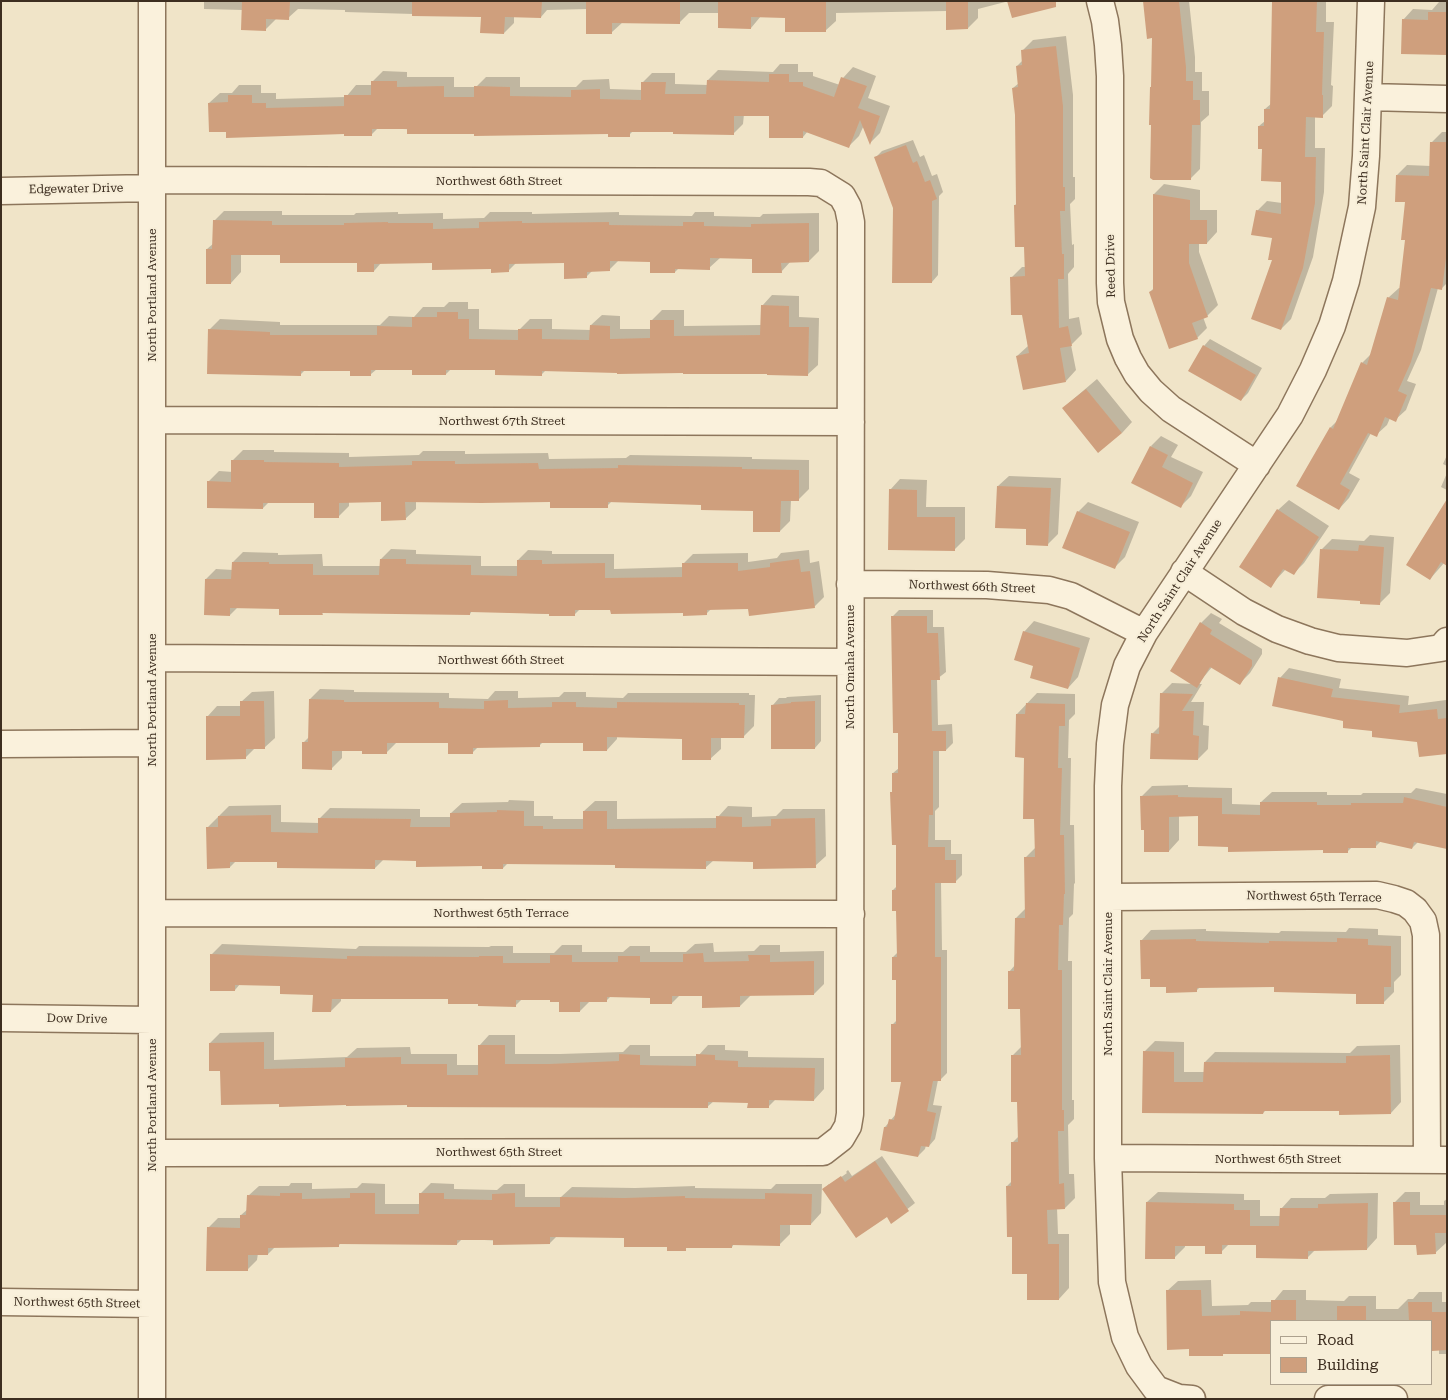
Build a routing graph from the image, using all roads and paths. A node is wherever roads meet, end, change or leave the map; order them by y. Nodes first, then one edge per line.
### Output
1 (152, 1) edge
2 (1100, 1) edge
3 (1371, 1) edge
4 (1368, 97) junction
5 (1447, 99) edge
6 (152, 184) junction
7 (1, 190) edge
8 (842, 196) joint
9 (153, 420) junction
10 (851, 422) junction
11 (1257, 466) junction
12 (1184, 572) junction
13 (850, 584) junction
14 (1144, 633) junction
15 (1444, 644) edge
16 (152, 658) junction
17 (850, 662) junction
18 (1, 744) edge
19 (152, 744) junction
20 (1108, 897) junction
21 (152, 912) junction
22 (851, 914) junction
23 (1, 1018) edge
24 (152, 1020) junction
25 (841, 1138) joint
26 (152, 1153) junction
27 (1108, 1158) junction
28 (1437, 1160) edge
29 (1, 1302) edge
30 (152, 1304) junction
31 (152, 1399) edge
32 (1192, 1399) edge
33 (1328, 1399) edge
34 (1394, 1399) edge

1 - 6 street, North Portland Avenue
2 - 11 street, Reed Drive
3 - 4 street, North Saint Clair Avenue
4 - 5 street
4 - 11 street, North Saint Clair Avenue
6 - 7 street, Edgewater Drive
6 - 8 street, Northwest 68th Street
6 - 9 street, North Portland Avenue
8 - 10 street, North Omaha Avenue
9 - 10 street, Northwest 67th Street
9 - 16 street, North Portland Avenue
10 - 13 street, North Omaha Avenue
11 - 12 street, North Saint Clair Avenue
12 - 14 street, North Saint Clair Avenue
12 - 15 street
13 - 14 street, Northwest 66th Street
13 - 17 street, North Omaha Avenue
14 - 20 street, North Saint Clair Avenue
16 - 17 street, Northwest 66th Street
16 - 19 street, North Portland Avenue
17 - 22 street, North Omaha Avenue
18 - 19 street
19 - 21 street, North Portland Avenue
20 - 27 street, North Saint Clair Avenue
20 - 28 street, Northwest 65th Terrace
21 - 22 street, Northwest 65th Terrace
21 - 24 street, North Portland Avenue
22 - 25 street, North Omaha Avenue
23 - 24 street, Dow Drive
24 - 26 street, North Portland Avenue
25 - 26 street, Northwest 65th Street
26 - 30 street, North Portland Avenue
27 - 28 street, Northwest 65th Street
27 - 32 street, North Saint Clair Avenue
29 - 30 street, Northwest 65th Street
30 - 31 street, North Portland Avenue
33 - 34 street

